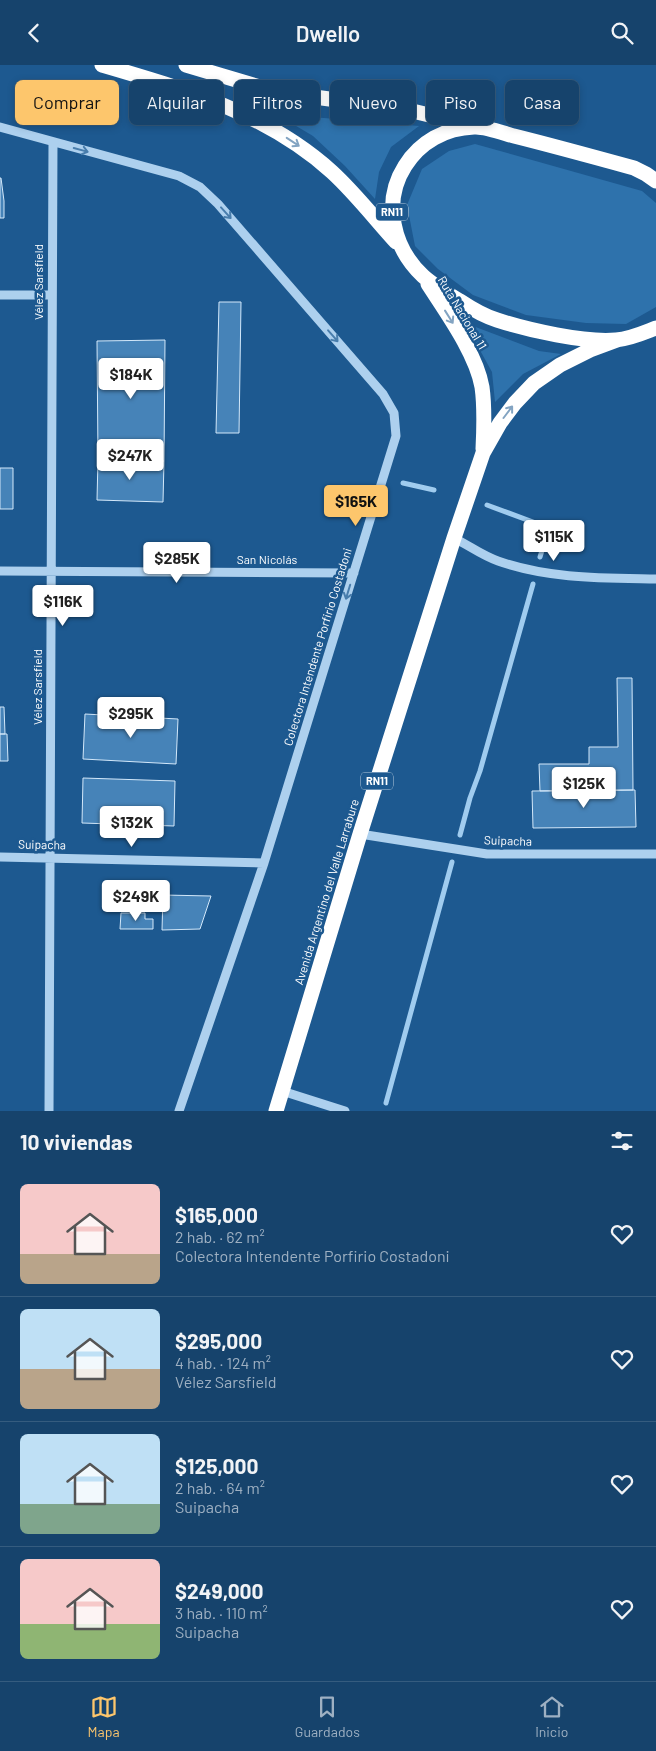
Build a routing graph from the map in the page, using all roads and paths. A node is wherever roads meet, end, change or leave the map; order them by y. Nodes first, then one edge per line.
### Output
1 (102, 65) edge
2 (186, 65) edge
3 (475, 126) junction
4 (0, 127) edge
5 (53, 142) junction
6 (656, 181) edge
7 (405, 253) junction
8 (422, 276) junction
9 (0, 295) edge
10 (52, 295) junction
11 (656, 328) edge
12 (617, 340) junction
13 (483, 453) junction
14 (454, 537) junction
15 (0, 571) edge
16 (52, 571) junction
17 (354, 573) junction
18 (656, 579) edge
19 (360, 834) junction
20 (656, 854) edge
21 (0, 857) edge
22 (50, 858) junction
23 (264, 863) junction
24 (282, 1091) junction
25 (49, 1111) edge
26 (179, 1111) edge
27 (276, 1111) edge
28 (345, 1111) edge

1 -> 7 highway, RN11
2 - 3 highway, RN11
3 - 6 highway, Ruta Nacional 11 / RN11
3 - 7 highway, Ruta Nacional 11 / RN11
4 - 5 street, Colectora Intendente Porfirio Costadoni
5 - 10 street, Vélez Sarsfield
5 -> 17 street, Colectora Intendente Porfirio Costadoni
7 - 8 highway, Ruta Nacional 11 / RN11
8 - 12 highway, Ruta Nacional 11 / RN11
8 -> 13 highway, Ruta Nacional 11 / RN11
9 - 10 street
10 - 16 street, Vélez Sarsfield
11 - 12 highway, Ruta Nacional 11 / RN11
13 -> 12 highway, Ruta Nacional 11 / RN11
13 - 14 highway, Avenida Argentino del Valle Larrabure / RN11
14 - 18 street
14 - 19 highway, Avenida Argentino del Valle Larrabure / RN11
15 - 16 street, San Nicolás
16 - 17 street, San Nicolás
16 - 22 street, Vélez Sarsfield
17 -> 23 street, Colectora Intendente Porfirio Costadoni
19 - 20 street, Suipacha
19 - 24 highway, Avenida Argentino del Valle Larrabure / RN11
21 - 22 street, Suipacha
22 - 23 street, Suipacha
22 - 25 street, Vélez Sarsfield
23 - 26 street, Colectora Intendente Porfirio Costadoni
24 - 27 highway, Avenida Argentino del Valle Larrabure / RN11
24 - 28 street

